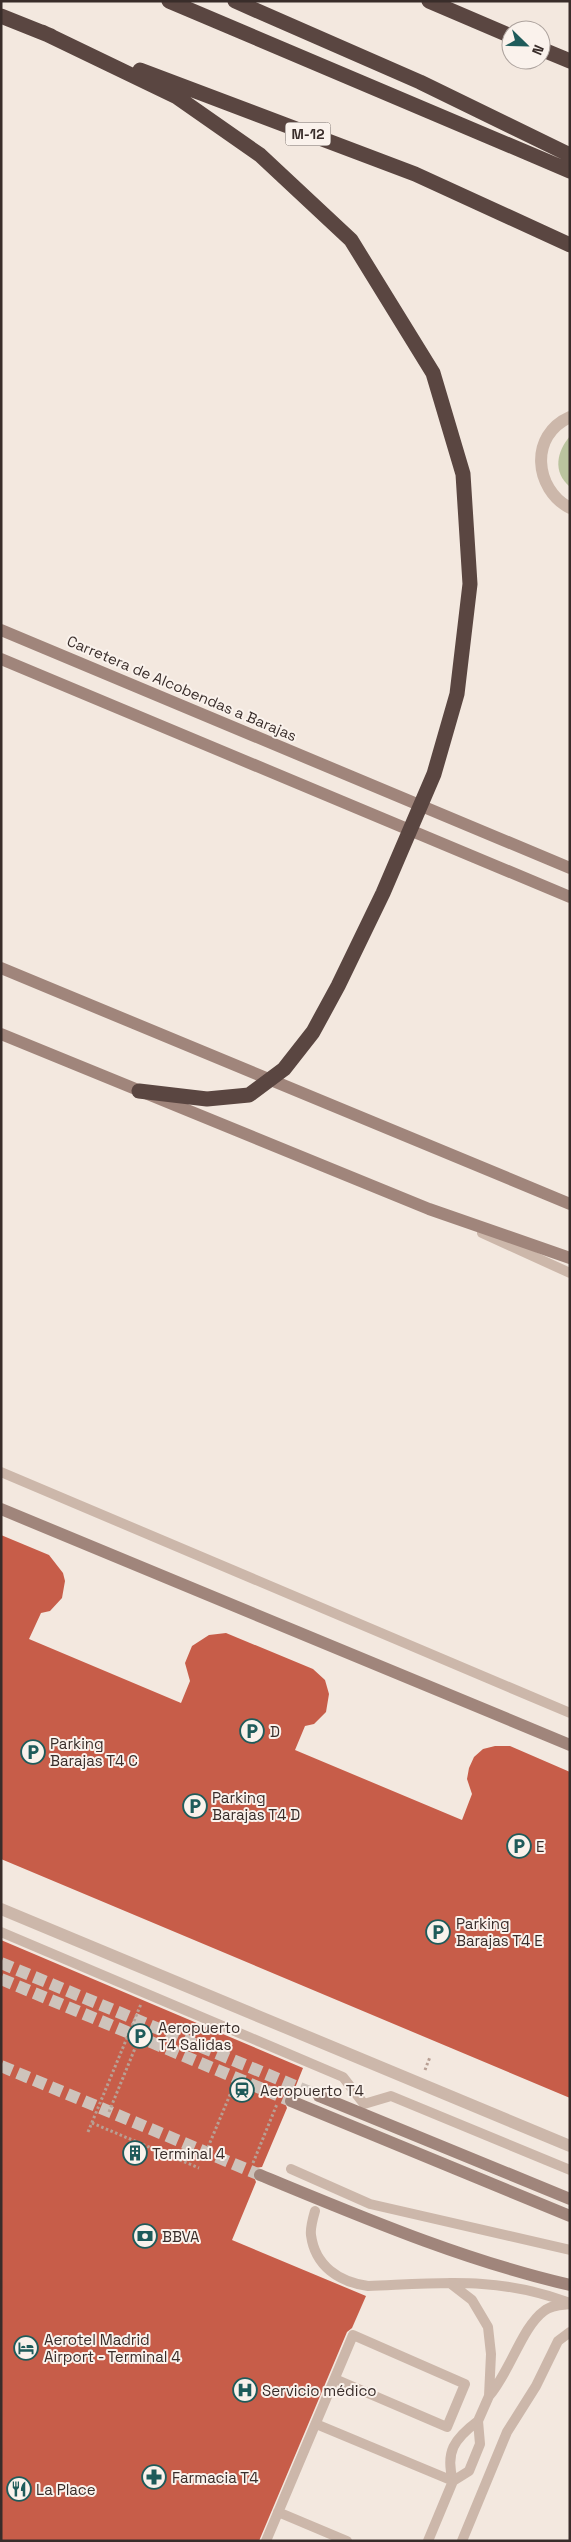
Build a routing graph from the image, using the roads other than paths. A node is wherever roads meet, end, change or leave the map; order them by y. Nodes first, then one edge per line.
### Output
1 (169, 1) edge
2 (235, 1) edge
3 (429, 1) edge
4 (1, 16) edge
5 (42, 32) junction
6 (501, 32) edge
7 (551, 53) edge
8 (570, 61) edge
9 (570, 155) edge
10 (570, 172) edge
11 (570, 245) edge
12 (570, 417) edge
13 (570, 508) edge
14 (1, 630) edge
15 (1, 659) edge
16 (570, 868) edge
17 (570, 897) edge
18 (1, 968) edge
19 (1, 1034) edge
20 (139, 1091) junction
21 (570, 1204) edge
22 (429, 1208) junction
23 (570, 1258) edge
24 (570, 1273) edge
25 (1, 1472) edge
26 (1, 1509) edge
27 (570, 1713) edge
28 (570, 1745) edge
29 (1, 1909) edge
30 (1, 1932) edge
31 (319, 2096) tunnel mouth
32 (286, 2099) tunnel mouth
33 (570, 2146) edge
34 (291, 2169) dead end
35 (570, 2170) edge
36 (254, 2173) tunnel mouth
37 (570, 2199) edge
38 (315, 2211) dead end
39 (570, 2216) edge
40 (570, 2250) edge
41 (450, 2283) junction
42 (570, 2286) edge
43 (570, 2304) edge
44 (570, 2332) edge
45 (334, 2379) junction
46 (489, 2396) junction
47 (478, 2422) junction
48 (316, 2424) junction
49 (453, 2481) junction
50 (278, 2512) junction
51 (266, 2541) edge
52 (346, 2541) edge
53 (428, 2541) edge
54 (462, 2541) edge

1 - 10 highway
2 - 9 highway
3 - 6 highway
4 - 5 highway, M-12
5 - 11 highway, M-12
5 - 20 highway
7 - 8 highway
12 - 13 street
14 - 16 street, Carretera de Alcobendas a Barajas
15 - 17 street
18 - 21 street
19 - 20 street
20 - 22 street
22 - 23 street
22 - 24 lane
25 - 27 lane
26 - 28 street
29 - 33 street
30 - 35 lane
31 - 37 street
32 - 39 street
34 - 40 lane
36 - 42 street
38 - 41 lane
41 - 43 lane
41 - 46 lane
43 - 46 lane
44 - 54 lane
45 - 45 lane
45 - 48 lane
46 - 47 lane
47 - 49 lane
47 - 49 lane
48 - 49 lane
48 - 50 lane
49 - 53 lane
50 - 51 lane
50 - 52 lane

